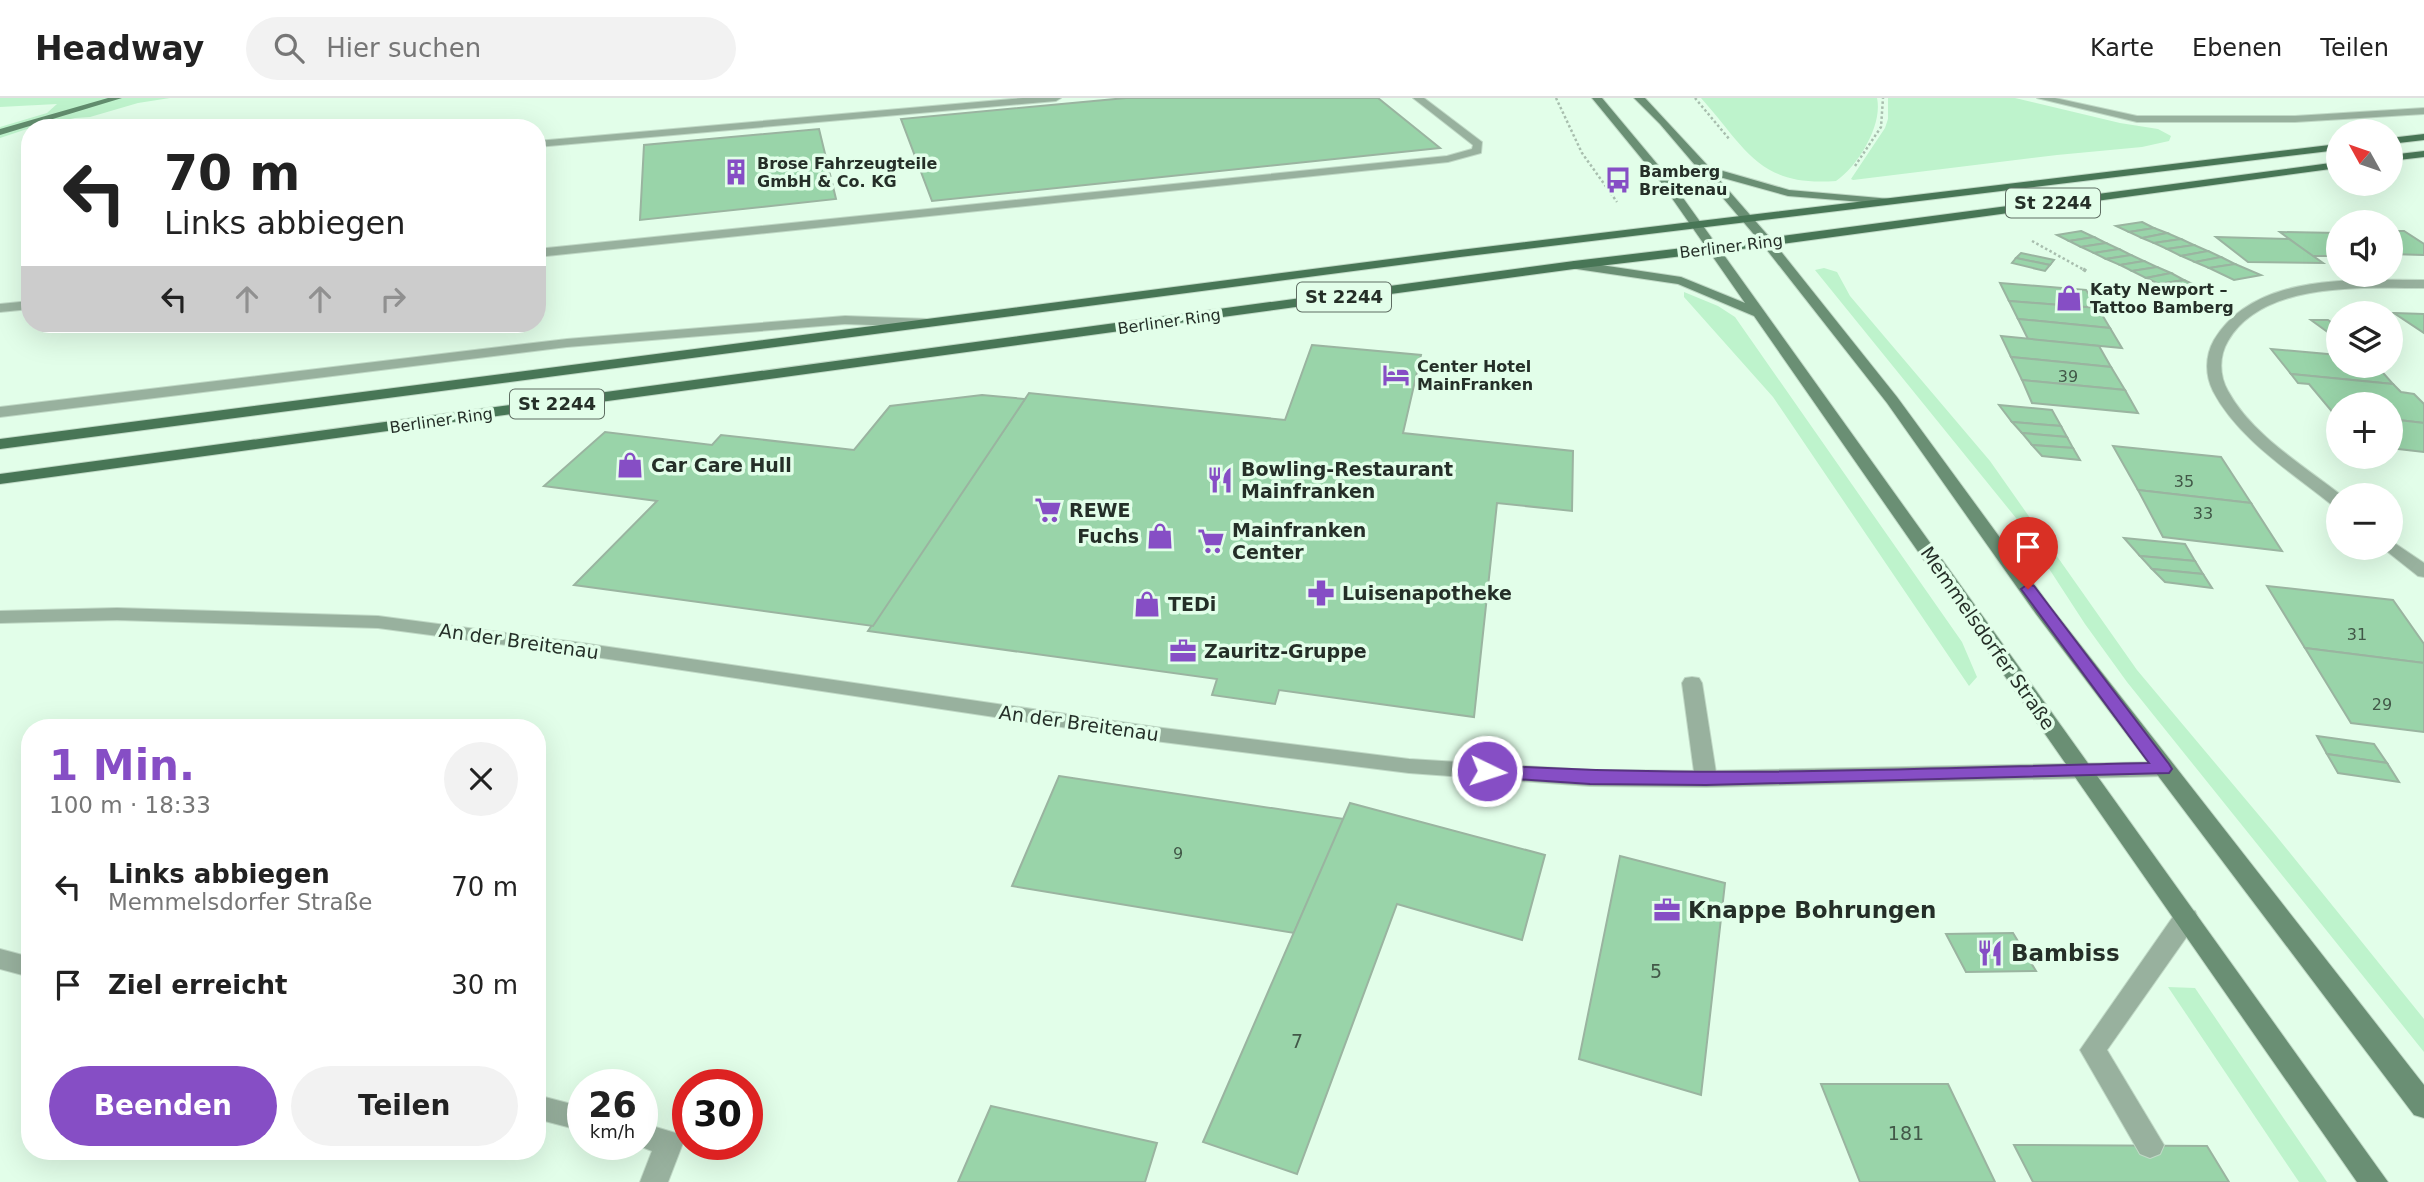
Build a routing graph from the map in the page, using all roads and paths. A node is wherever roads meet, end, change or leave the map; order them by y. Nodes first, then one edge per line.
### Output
1 (1056, 98) edge
2 (1418, 98) edge
3 (1556, 98) edge
4 (1597, 98) edge
5 (1639, 98) edge
6 (1883, 98) edge
7 (2042, 98) edge
8 (2424, 111) edge
9 (2424, 137) edge
10 (2403, 139) edge
11 (546, 143) edge
12 (2326, 148) edge
13 (2424, 154) edge
14 (2403, 156) edge
15 (2326, 167) edge
16 (1704, 169) junction
17 (1849, 174) dead end
18 (1887, 201) junction
19 (1746, 218) junction
20 (1695, 224) junction
21 (1638, 232) junction
22 (2031, 241) dead end
23 (1767, 242) junction
24 (1712, 248) junction
25 (546, 252) edge
26 (1574, 265) junction
27 (2086, 271) dead end
28 (2424, 284) edge
29 (21, 306) edge
30 (0, 308) edge
31 (1760, 315) junction
32 (929, 323) junction
33 (0, 412) edge
34 (0, 444) edge
35 (0, 479) edge
36 (2326, 491) edge
37 (2403, 555) edge
38 (2424, 572) edge
39 (0, 617) edge
40 (1692, 683) dead end
41 (2163, 769) junction
42 (2082, 770) junction
43 (1706, 779) junction
44 (2186, 918) junction
45 (0, 959) edge
46 (21, 965) edge
47 (2424, 1106) edge
48 (546, 1109) edge
49 (567, 1115) edge
50 (658, 1140) edge
51 (2150, 1145) dead end
52 (654, 1182) edge
53 (2374, 1182) edge

1 - 11 street
2 - 25 street
3 - 21 path
4 - 20 main road, Memmelsdorfer Straße
5 - 16 main road
6 - 17 path
7 - 8 street
9 - 10 main road
12 - 18 main road, Berliner Ring / St 2244
13 - 14 main road
15 - 23 main road, Berliner Ring / St 2244
16 - 18 main road
16 - 19 main road
18 - 19 main road, Berliner Ring / St 2244
19 - 20 main road, Berliner Ring / St 2244
19 - 23 main road
20 - 21 main road, Berliner Ring / St 2244
20 - 24 main road, Memmelsdorfer Straße
21 - 32 main road, Berliner Ring / St 2244
22 - 27 path
23 - 24 main road, Berliner Ring / St 2244
23 - 41 main road
24 - 26 main road, Berliner Ring / St 2244
24 - 31 main road, Memmelsdorfer Straße
26 - 31 main road
26 - 35 main road, Berliner Ring / St 2244
28 - 36 street
29 - 30 street
31 - 42 main road, Memmelsdorfer Straße
32 - 33 street
32 - 34 main road, Berliner Ring / St 2244
37 - 38 street
39 - 43 street, An der Breitenau
40 - 43 street
41 - 42 street, An der Breitenau
41 - 47 main road
42 - 43 street, An der Breitenau
42 - 44 main road, Memmelsdorfer Straße
44 - 51 street
44 - 53 main road, Memmelsdorfer Straße
45 - 46 street
48 - 49 street
50 - 52 street

